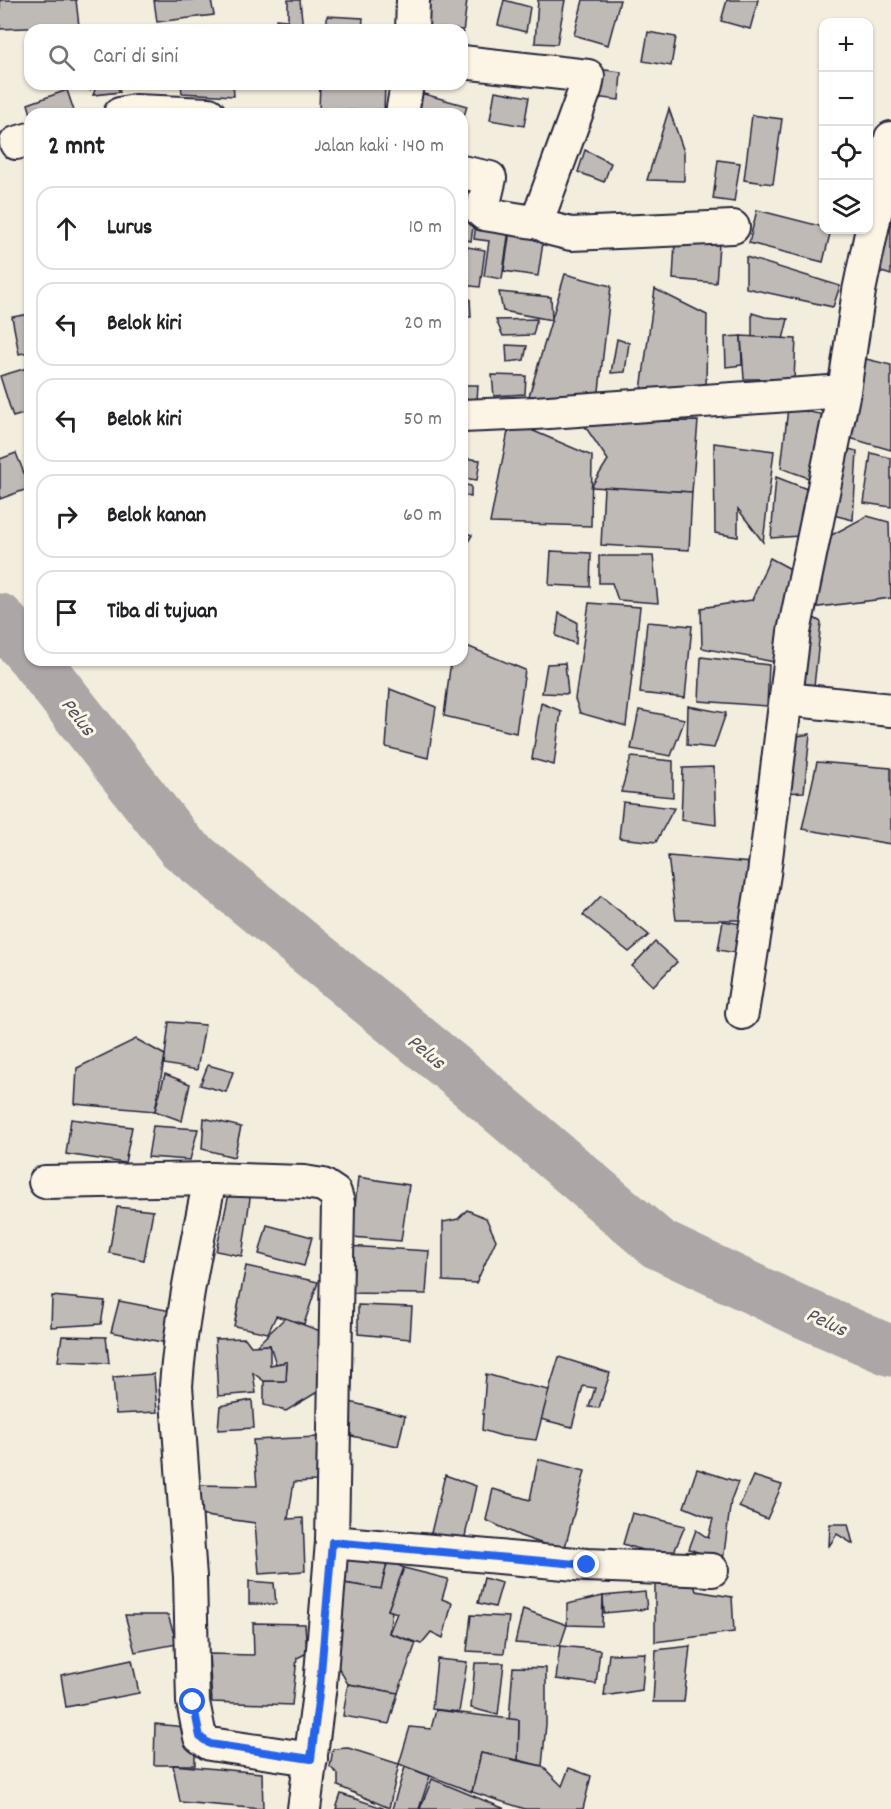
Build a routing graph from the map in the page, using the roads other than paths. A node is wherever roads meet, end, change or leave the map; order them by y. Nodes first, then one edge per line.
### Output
1 (413, 0) edge
2 (412, 24) edge
3 (468, 63) edge
4 (406, 90) edge
5 (403, 108) edge
6 (891, 138) edge
7 (468, 173) edge
8 (540, 223) junction
9 (733, 227) dead end
10 (844, 391) junction
11 (468, 416) edge
12 (786, 699) junction
13 (891, 710) edge
14 (742, 1013) dead end
15 (210, 1179) junction
16 (45, 1182) dead end
17 (332, 1542) junction
18 (712, 1569) dead end
19 (311, 1759) junction
20 (304, 1809) edge

1 - 2 street
3 - 8 street
4 - 5 street
6 - 10 street
7 - 8 street
8 - 9 street
10 - 11 street
10 - 12 street
12 - 13 street
12 - 14 street
15 - 16 street
15 - 17 street
15 - 19 street
17 - 18 street
17 - 19 street
19 - 20 street

